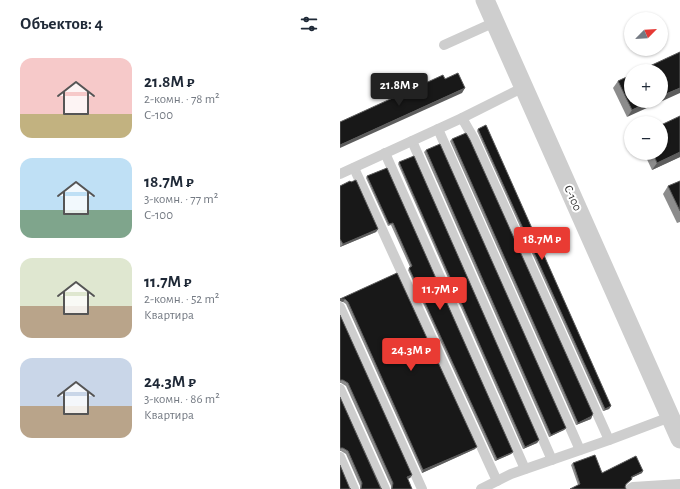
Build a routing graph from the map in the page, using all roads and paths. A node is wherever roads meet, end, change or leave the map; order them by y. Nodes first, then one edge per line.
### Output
1 (486, 0) edge
2 (495, 22) junction
3 (444, 45) dead end
4 (524, 87) junction
5 (462, 118) junction
6 (438, 129) junction
7 (412, 141) junction
8 (385, 153) junction
9 (354, 168) junction
10 (340, 174) edge
11 (340, 307) edge
12 (340, 389) edge
13 (670, 417) junction
14 (680, 439) edge
15 (609, 440) junction
16 (580, 450) junction
17 (340, 457) edge
18 (552, 460) junction
19 (525, 469) junction
20 (497, 481) junction
21 (680, 484) edge
22 (354, 489) edge
23 (385, 489) edge
24 (422, 489) edge
25 (481, 489) edge
26 (630, 489) edge

1 - 2 street, С-100
2 - 3 lane
2 - 4 street, С-100
4 - 5 lane
4 - 13 street, С-100
5 - 6 lane
5 - 15 lane
6 - 7 lane
6 - 16 lane
7 - 8 lane
7 - 18 lane
8 - 9 lane
8 - 19 lane
9 - 10 lane
9 - 20 lane
11 - 24 lane
12 - 23 lane
13 - 14 street, С-100
13 - 15 lane
15 - 16 lane
16 - 18 lane
17 - 22 lane
18 - 19 lane
19 - 20 lane
20 - 25 lane
21 - 26 lane

